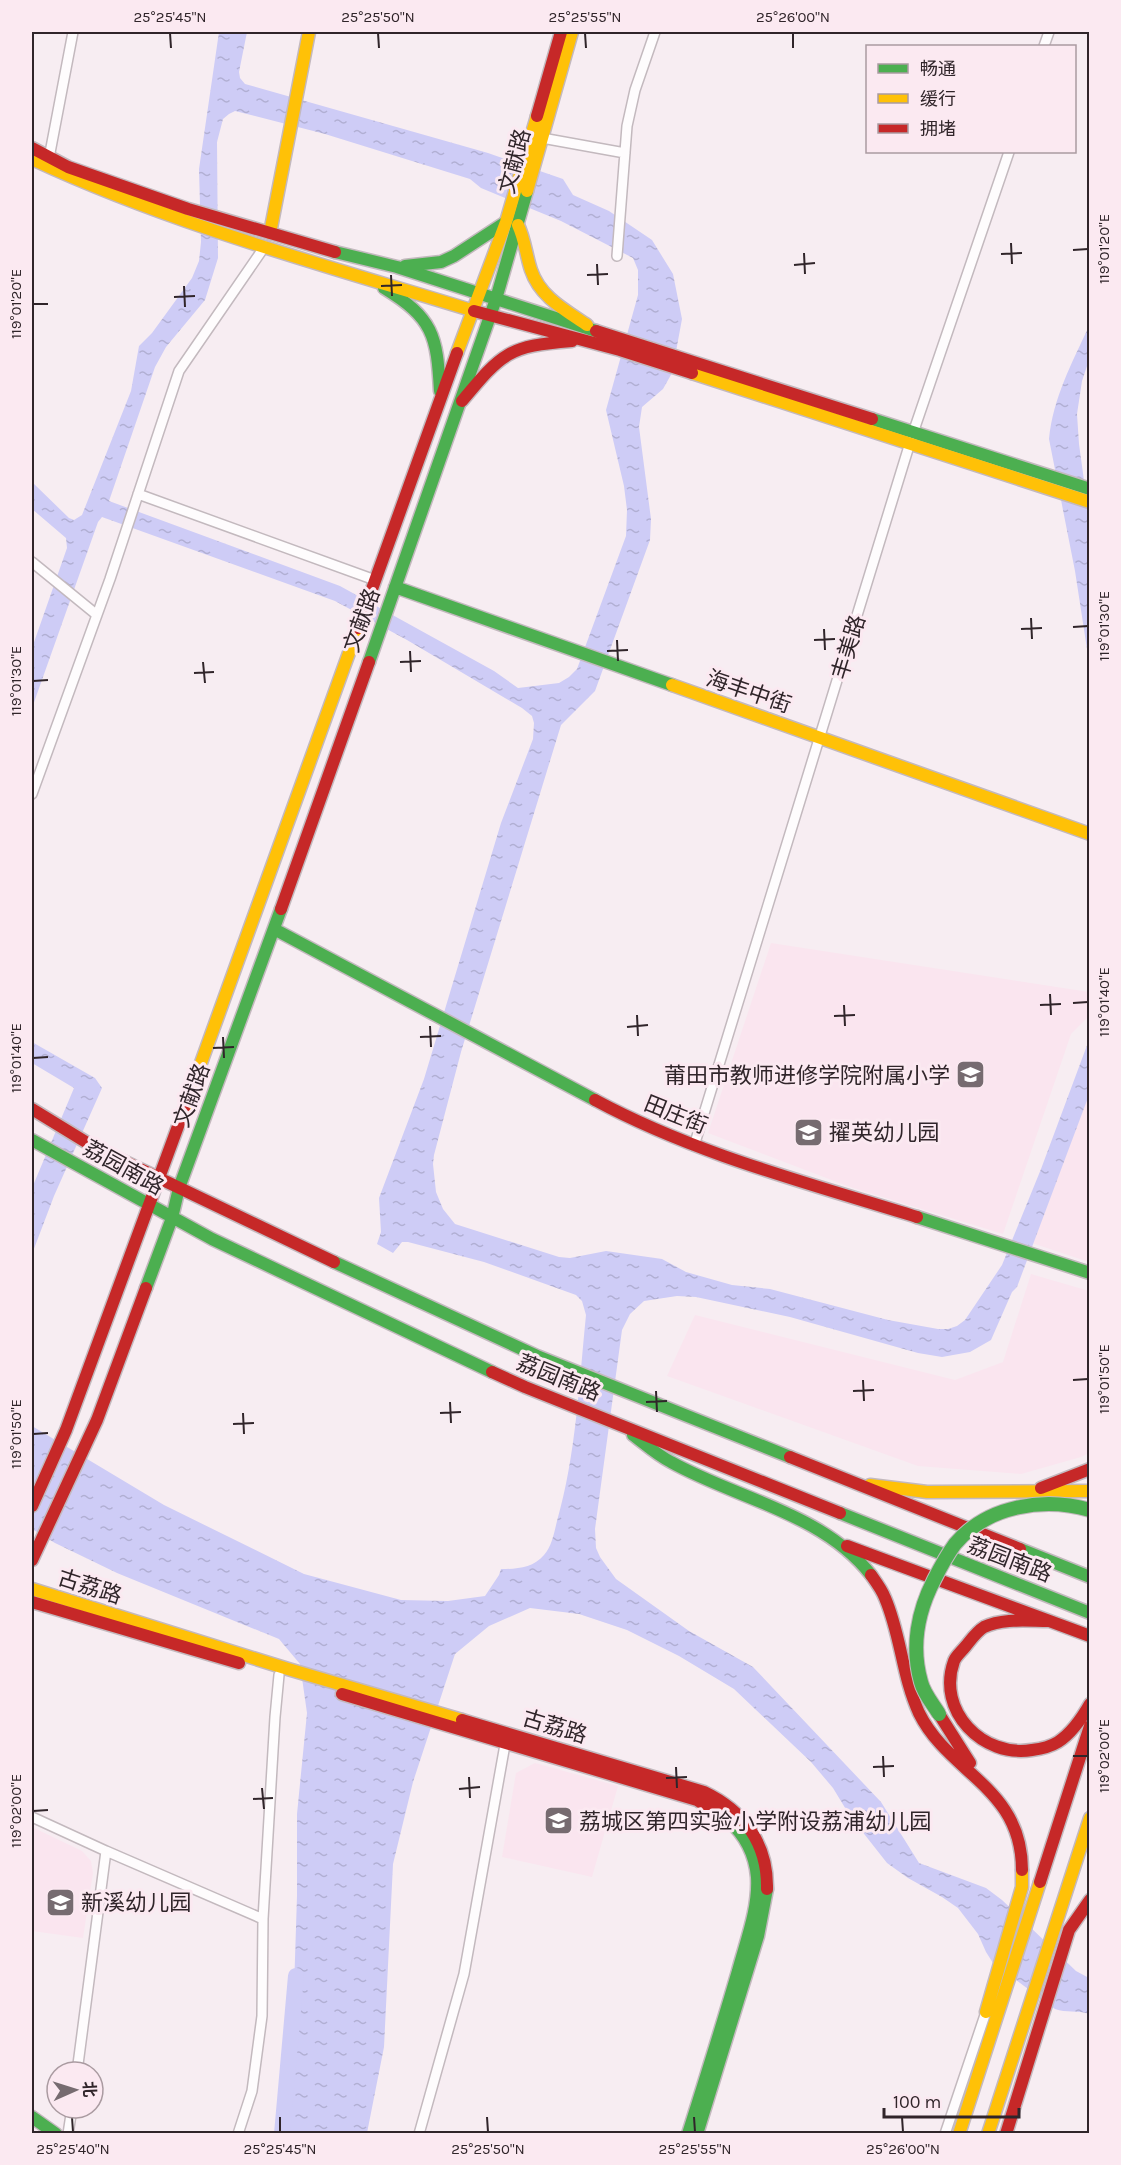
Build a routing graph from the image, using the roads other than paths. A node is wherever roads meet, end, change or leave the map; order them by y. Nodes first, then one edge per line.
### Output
1 (73, 32) edge
2 (309, 32) edge
3 (561, 32) edge
4 (572, 32) edge
5 (655, 32) edge
6 (542, 138) junction
7 (32, 148) edge
8 (532, 151) junction
9 (626, 153) junction
10 (1008, 153) edge
11 (49, 158) junction
12 (32, 159) edge
13 (184, 213) junction
14 (513, 220) junction
15 (268, 240) junction
16 (617, 256) dead end
17 (397, 267) junction
18 (362, 276) junction
19 (480, 294) junction
20 (496, 299) junction
21 (474, 311) junction
22 (489, 316) junction
23 (593, 329) junction
24 (582, 340) junction
25 (687, 365) junction
26 (441, 396) junction
27 (458, 407) junction
28 (912, 438) junction
29 (1044, 481) junction
30 (1089, 489) edge
31 (138, 494) junction
32 (1089, 502) edge
33 (32, 562) edge
34 (375, 580) junction
35 (395, 587) junction
36 (97, 615) junction
37 (820, 738) junction
38 (32, 794) edge
39 (1089, 834) edge
40 (274, 928) junction
41 (34, 1110) edge
42 (32, 1140) edge
43 (694, 1146) junction
44 (159, 1178) junction
45 (179, 1188) junction
46 (149, 1205) junction
47 (172, 1218) junction
48 (1089, 1273) edge
49 (617, 1423) junction
50 (1089, 1469) edge
51 (850, 1482) junction
52 (1034, 1491) junction
53 (1089, 1491) edge
54 (32, 1506) edge
55 (1089, 1510) edge
56 (836, 1542) junction
57 (33, 1558) edge
58 (1089, 1577) edge
59 (32, 1589) edge
60 (32, 1602) edge
61 (1089, 1613) edge
62 (1048, 1621) junction
63 (1089, 1636) edge
64 (285, 1674) junction
65 (1087, 1716) edge
66 (500, 1736) junction
67 (982, 1782) junction
68 (32, 1817) edge
69 (1089, 1818) edge
70 (106, 1851) junction
71 (1089, 1900) edge
72 (263, 1919) junction
73 (991, 2012) junction
74 (78, 2060) edge
75 (32, 2117) edge
76 (56, 2133) edge
77 (238, 2133) edge
78 (419, 2133) edge
79 (688, 2133) edge
80 (697, 2133) edge
81 (945, 2133) edge
82 (959, 2133) edge
83 (988, 2133) edge
84 (1006, 2133) edge

1 - 11 street
2 - 15 main road
3 - 8 main road, 文献路
4 - 6 main road, 文献路
5 - 9 street
6 - 8 main road, 文献路
6 - 9 street
7 - 11 main road
8 - 14 main road
9 - 16 street
10 - 28 street, 丰美路
11 - 13 main road
12 - 13 main road
13 - 15 main road
14 - 17 main road
14 - 19 main road
14 - 20 main road, 文献路
14 - 23 main road
15 - 17 main road
15 - 18 main road
15 - 31 street
17 - 19 main road
18 - 21 main road
18 - 26 main road
19 - 20 main road
19 - 21 main road
20 - 22 main road, 文献路
20 - 23 main road
21 - 22 main road
21 - 26 main road
22 - 24 main road
22 - 27 main road, 文献路
23 - 25 main road
24 - 25 main road
24 - 27 main road
25 - 28 main road
26 - 34 main road
27 - 35 main road, 文献路
28 - 29 main road
28 - 37 street, 丰美路
29 - 30 main road
29 - 32 main road
31 - 34 street
31 - 36 street
33 - 36 street
34 - 44 main road
35 - 37 main road, 海丰中街
35 - 40 main road, 文献路
36 - 38 street
37 - 39 main road, 海丰中街
37 - 43 street, 丰美路
40 - 43 main road, 田庄街
40 - 45 main road, 文献路
41 - 44 main road, 荔园南路
42 - 46 main road, 荔园南路
43 - 48 main road, 田庄街
44 - 45 main road, 荔园南路
44 - 46 main road
45 - 47 main road, 文献路
45 - 51 main road, 荔园南路
46 - 47 main road, 荔园南路
46 - 54 main road
47 - 49 main road, 荔园南路
47 - 57 main road, 文献路
49 - 56 main road
49 - 61 main road, 荔园南路
50 - 52 main road
51 - 52 main road
51 - 58 main road, 荔园南路
52 - 53 main road
55 - 67 main road, bridge
56 - 62 main road
56 - 67 main road
59 - 64 main road, 古荔路
60 - 64 main road, 古荔路
62 - 63 main road
62 - 65 main road
64 - 66 main road, 古荔路
64 - 72 street
65 - 73 main road
66 - 78 street
66 - 79 main road, 古荔路
66 - 80 main road, 古荔路
67 - 73 main road
68 - 70 street
69 - 83 main road
70 - 72 street
70 - 74 street
71 - 84 main road
72 - 77 street
73 - 81 street
73 - 82 main road
75 - 76 main road

